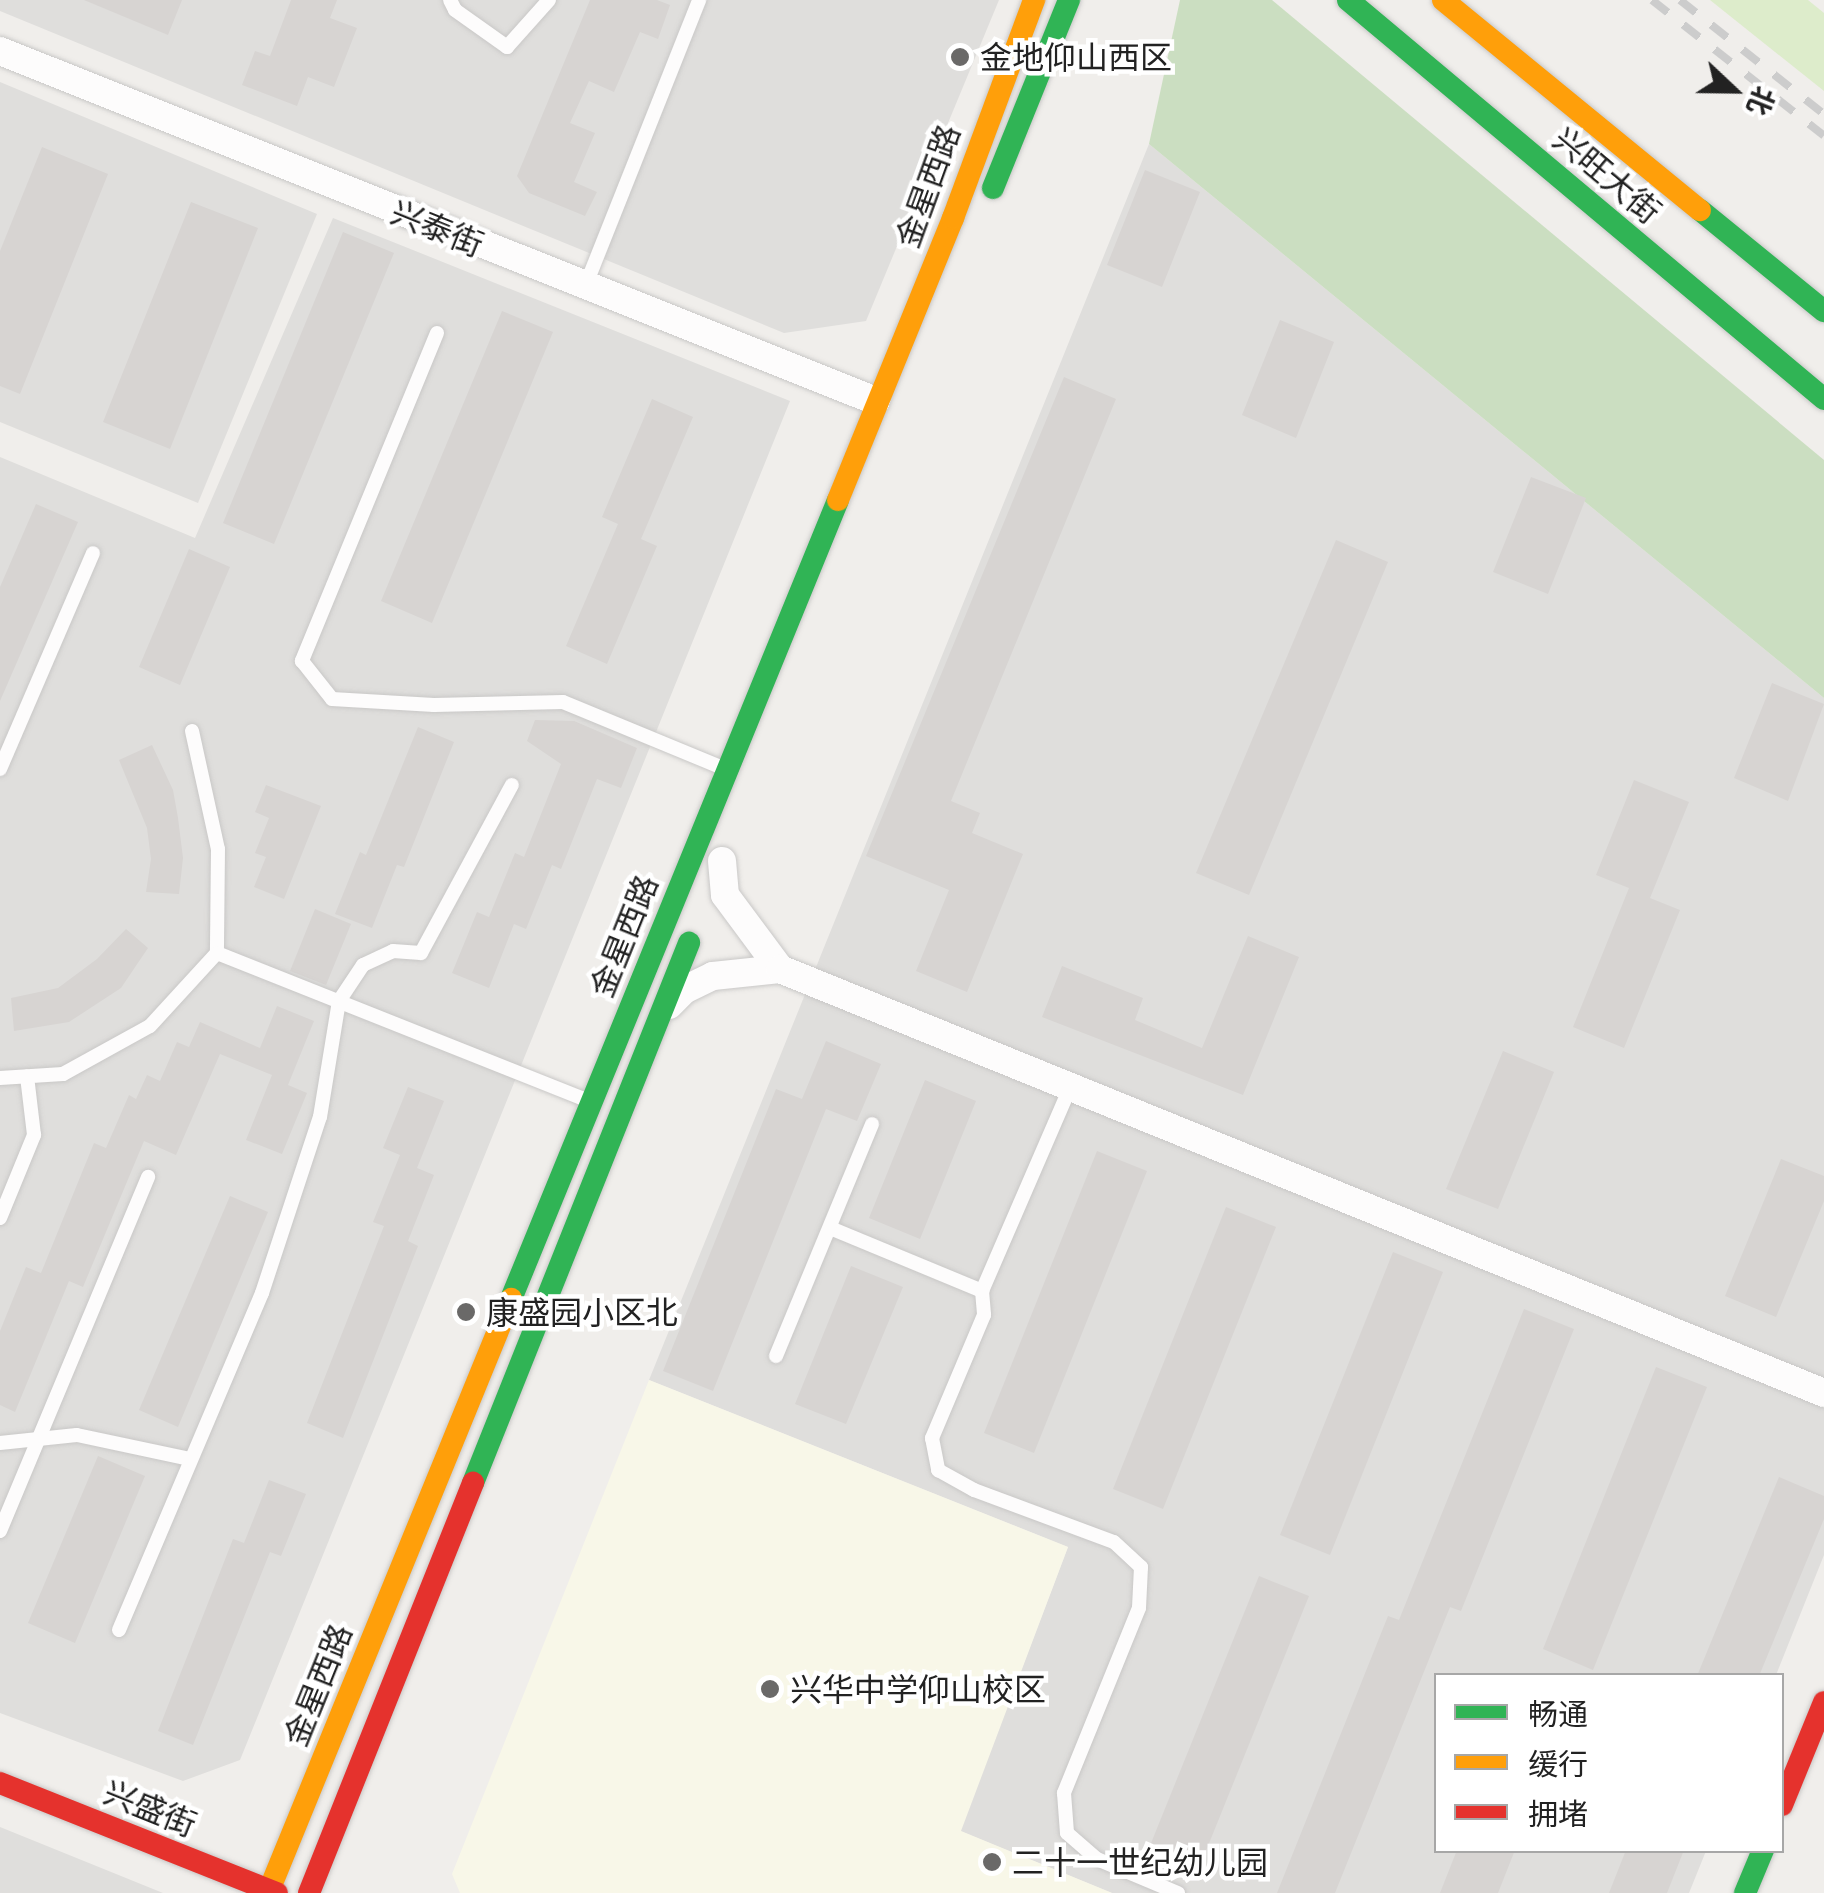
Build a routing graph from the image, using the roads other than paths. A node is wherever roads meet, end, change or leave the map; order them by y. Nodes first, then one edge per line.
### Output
1 (450, 0) edge
2 (550, 0) edge
3 (699, 0) edge
4 (1034, 0) edge
5 (1069, 0) edge
6 (1348, 0) edge
7 (1443, 0) edge
8 (0, 51) edge
9 (982, 215) dead end
10 (584, 288) junction
11 (1824, 312) edge
12 (438, 333) dead end
13 (1824, 400) edge
14 (876, 401) junction
15 (93, 552) dead end
16 (192, 730) dead end
17 (0, 769) edge
18 (726, 770) junction
19 (512, 786) dead end
20 (725, 852) joint
21 (217, 952) junction
22 (780, 969) junction
23 (339, 1001) junction
24 (662, 1012) junction
25 (26, 1076) junction
26 (0, 1078) edge
27 (1069, 1090) junction
28 (591, 1102) junction
29 (872, 1124) dead end
30 (148, 1177) dead end
31 (0, 1218) edge
32 (830, 1228) junction
33 (982, 1291) junction
34 (776, 1356) dead end
35 (1824, 1394) edge
36 (39, 1439) junction
37 (0, 1443) edge
38 (190, 1458) junction
39 (0, 1531) edge
40 (118, 1630) dead end
41 (1824, 1702) edge
42 (0, 1783) edge
43 (1784, 1800) edge
44 (1762, 1853) edge
45 (271, 1892) edge
46 (309, 1893) edge
47 (1178, 1893) edge
48 (1745, 1893) edge

1 - 2 lane
3 - 10 lane
4 - 14 main road, 金星西路
5 - 9 main road, 金星西路
6 - 13 main road, 兴旺大街
7 - 11 main road, 兴旺大街
8 - 10 street, 兴泰街
10 - 14 street, 兴泰街
12 - 18 lane
14 - 18 main road, 金星西路
15 - 17 lane
16 - 21 lane
18 - 28 main road, 金星西路
19 - 23 lane
20 - 22 street
20 - 24 main road, 金星西路
21 - 23 lane
21 - 25 lane
22 - 24 street
22 - 27 street
23 - 28 lane
23 - 38 lane
24 - 46 main road, 金星西路
25 - 26 lane
25 - 31 lane
27 - 33 lane
27 - 35 street
28 - 45 main road, 金星西路
29 - 32 lane
30 - 36 lane
32 - 33 lane
32 - 34 lane
33 - 47 lane
36 - 37 lane
36 - 38 lane
36 - 39 lane
38 - 40 lane
41 - 43 main road
42 - 45 main road, 兴盛街
44 - 48 main road

